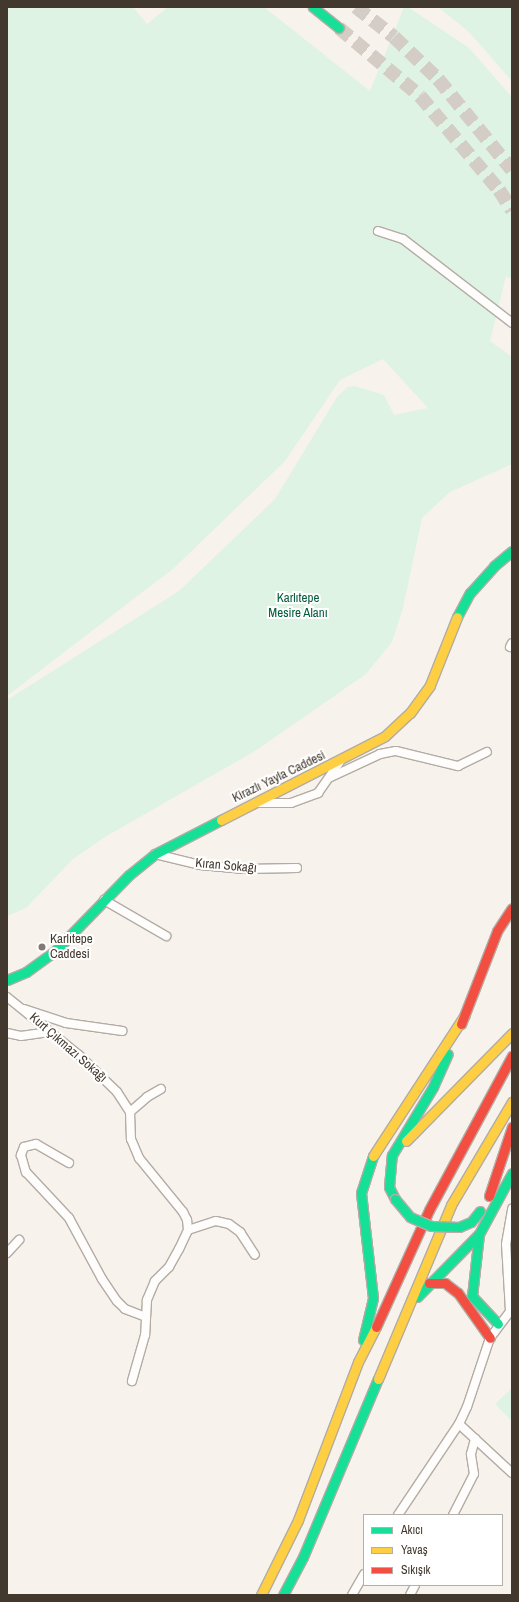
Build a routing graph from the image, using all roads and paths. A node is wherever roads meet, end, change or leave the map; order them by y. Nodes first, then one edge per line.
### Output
1 (313, 7) edge
2 (339, 28) tunnel mouth
3 (378, 231) dead end
4 (512, 322) edge
5 (512, 551) edge
6 (487, 752) dead end
7 (340, 762) junction
8 (331, 777) junction
9 (255, 803) junction
10 (155, 854) junction
11 (298, 868) dead end
12 (104, 900) junction
13 (512, 908) edge
14 (166, 936) dead end
15 (7, 980) edge
16 (7, 997) edge
17 (21, 1008) junction
18 (465, 1016) junction
19 (122, 1031) dead end
20 (51, 1032) junction
21 (7, 1033) edge
22 (512, 1033) edge
23 (512, 1056) edge
24 (161, 1089) dead end
25 (512, 1102) edge
26 (130, 1112) junction
27 (512, 1127) edge
28 (392, 1155) junction
29 (69, 1163) dead end
30 (512, 1164) edge
31 (512, 1173) edge
32 (489, 1196) junction
33 (512, 1209) edge
34 (188, 1230) junction
35 (479, 1234) junction
36 (19, 1240) dead end
37 (7, 1253) edge
38 (256, 1255) dead end
39 (429, 1283) junction
40 (407, 1308) junction
41 (511, 1312) edge
42 (146, 1317) junction
43 (498, 1324) junction
44 (490, 1338) junction
45 (358, 1362) junction
46 (132, 1381) dead end
47 (459, 1424) junction
48 (475, 1439) junction
49 (512, 1473) edge
50 (399, 1514) edge
51 (454, 1514) edge
52 (363, 1576) edge
53 (414, 1586) edge
54 (261, 1595) edge
55 (283, 1595) edge
56 (352, 1595) edge
57 (410, 1595) edge

1 - 2 main road
3 - 4 street
5 - 7 main road, Kirazlı Yayla Caddesi
6 - 8 street
7 - 8 street
7 - 9 main road, Kirazlı Yayla Caddesi
8 - 9 street
9 - 10 main road, Kirazlı Yayla Caddesi
10 - 11 street, Kıran Sokağı
10 - 12 main road, Kirazlı Yayla Caddesi
12 - 14 street
12 - 15 main road, Kirazlı Yayla Caddesi
13 - 18 main road
16 - 17 street, Kurt Çıkmazı Sokağı
17 - 19 street
17 - 20 street, Kurt Çıkmazı Sokağı
18 - 28 main road
18 - 45 main road
20 - 21 street
20 - 26 street, Kurt Çıkmazı Sokağı
22 - 28 main road
23 - 45 main road
24 - 26 street
25 - 40 main road
26 - 34 street
27 - 32 main road
28 - 32 main road, bridge
29 - 42 street
30 - 32 main road
31 - 35 main road
33 - 41 street
34 - 38 street
34 - 42 street
35 - 39 main road
35 - 43 main road
36 - 37 street
39 - 40 main road
39 - 44 main road
40 - 55 main road
41 - 43 street
42 - 46 street
43 - 44 street
44 - 47 street
45 - 54 main road
47 - 48 street
47 - 50 street
48 - 49 street
48 - 51 street
52 - 56 street
53 - 57 street

